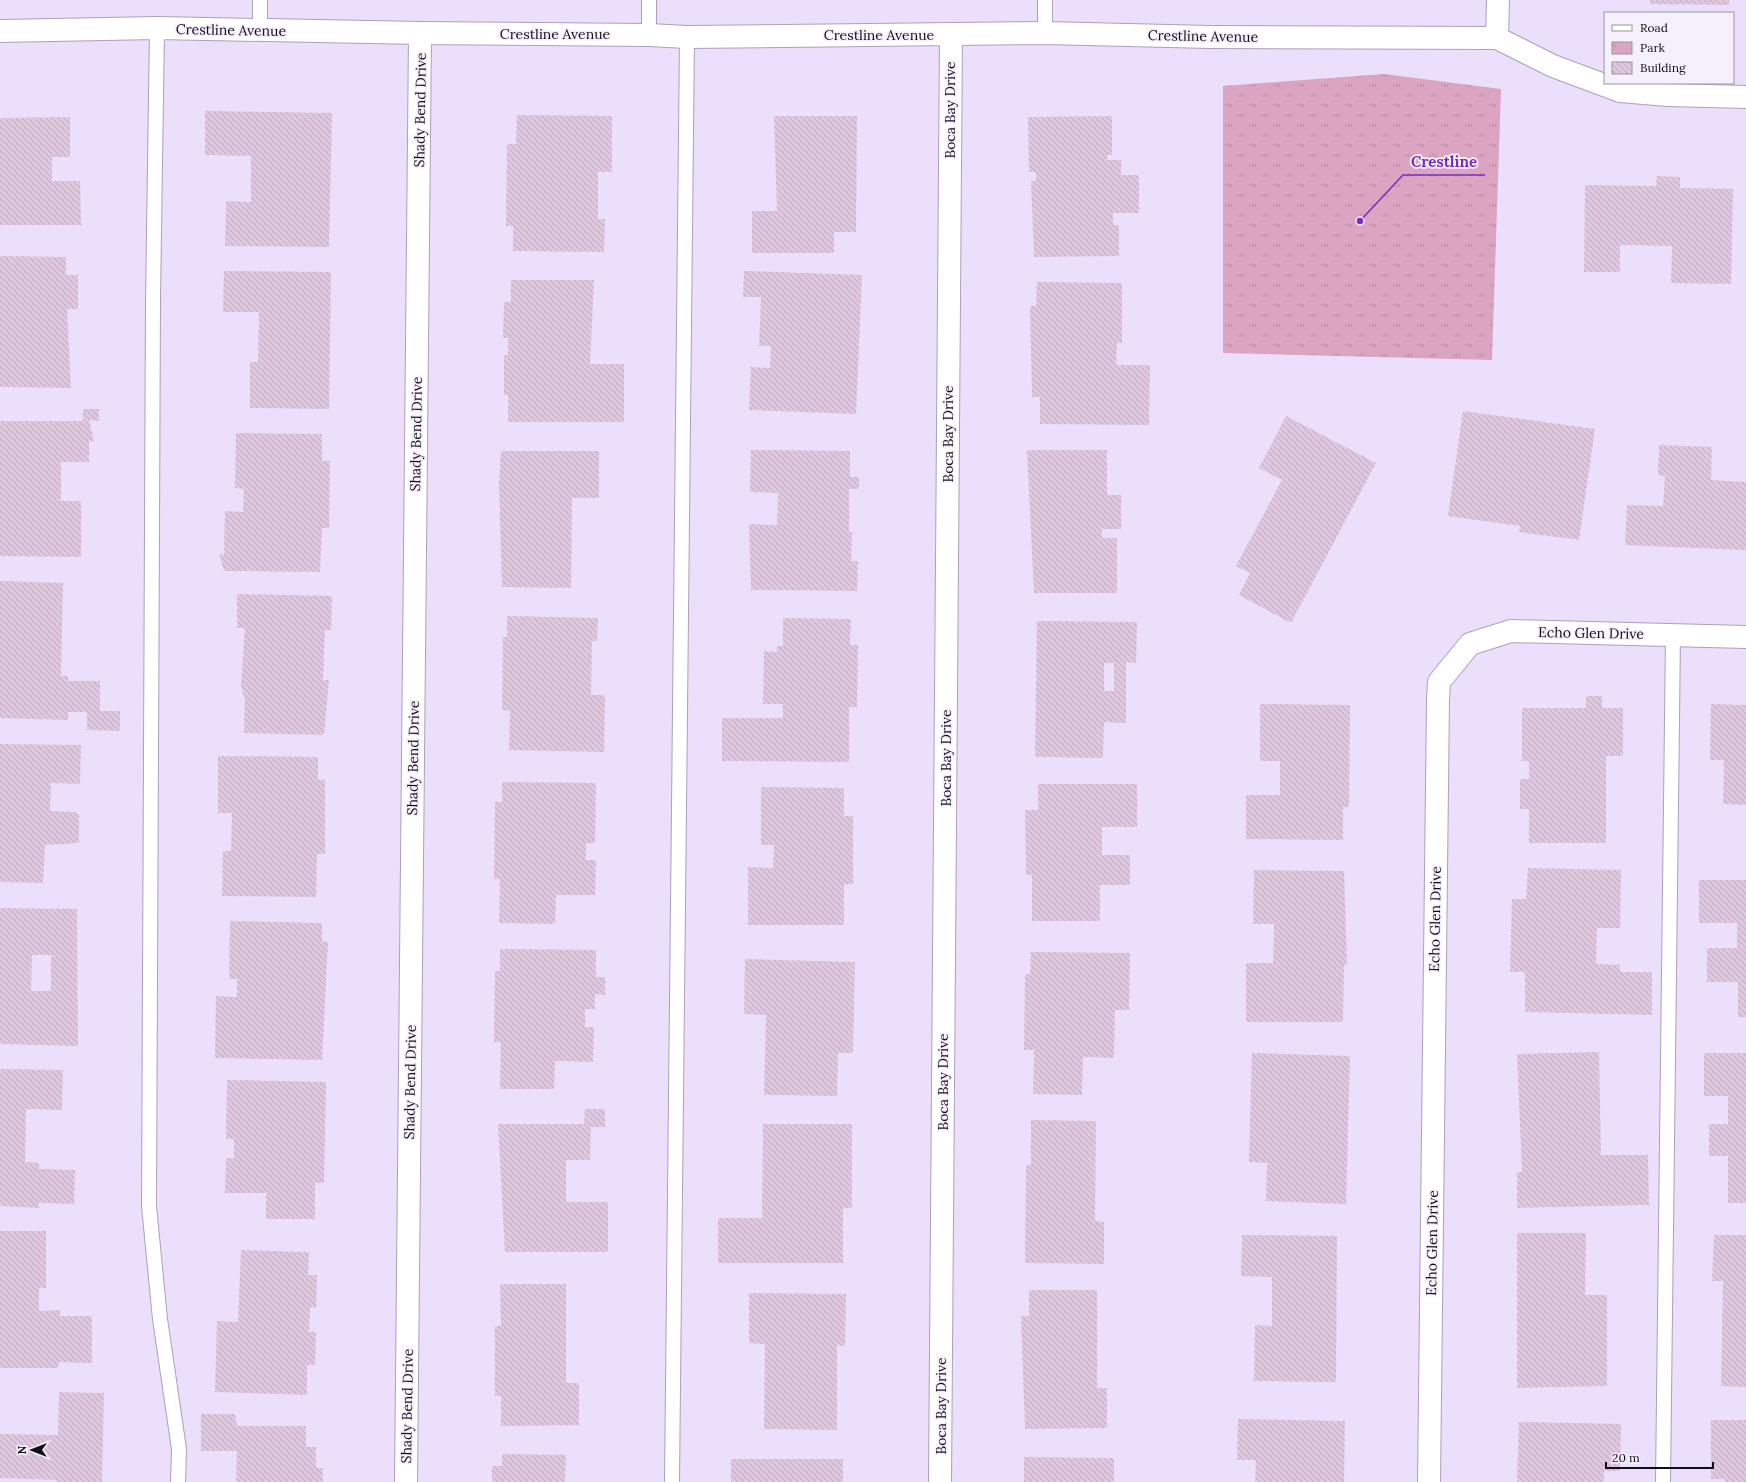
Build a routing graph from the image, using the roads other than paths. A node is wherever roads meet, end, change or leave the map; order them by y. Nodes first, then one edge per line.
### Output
1 (260, 0) edge
2 (649, 0) edge
3 (1045, 0) edge
4 (1498, 0) edge
5 (157, 28) junction
6 (260, 30) junction
7 (0, 31) edge
8 (420, 33) junction
9 (1045, 33) junction
10 (649, 35) junction
11 (951, 35) junction
12 (687, 37) junction
13 (1497, 38) junction
14 (1746, 97) edge
15 (1673, 635) junction
16 (1746, 637) edge
17 (178, 1482) edge
18 (406, 1482) edge
19 (672, 1482) edge
20 (940, 1482) edge
21 (1429, 1482) edge
22 (1663, 1482) edge

1 - 6 lane
2 - 10 lane
3 - 9 lane
4 - 13 street
5 - 6 street, Crestline Avenue
5 - 7 street, Crestline Avenue
5 - 17 lane
6 - 8 street, Crestline Avenue
8 - 10 street, Crestline Avenue
8 - 18 street, Shady Bend Drive
9 - 11 street, Crestline Avenue
9 - 13 street, Crestline Avenue
10 - 12 street, Crestline Avenue
11 - 12 street, Crestline Avenue
11 - 20 street, Boca Bay Drive
12 - 19 lane
13 - 14 street, Crestline Avenue
15 - 16 street, Echo Glen Drive
15 - 21 street, Echo Glen Drive
15 - 22 lane

